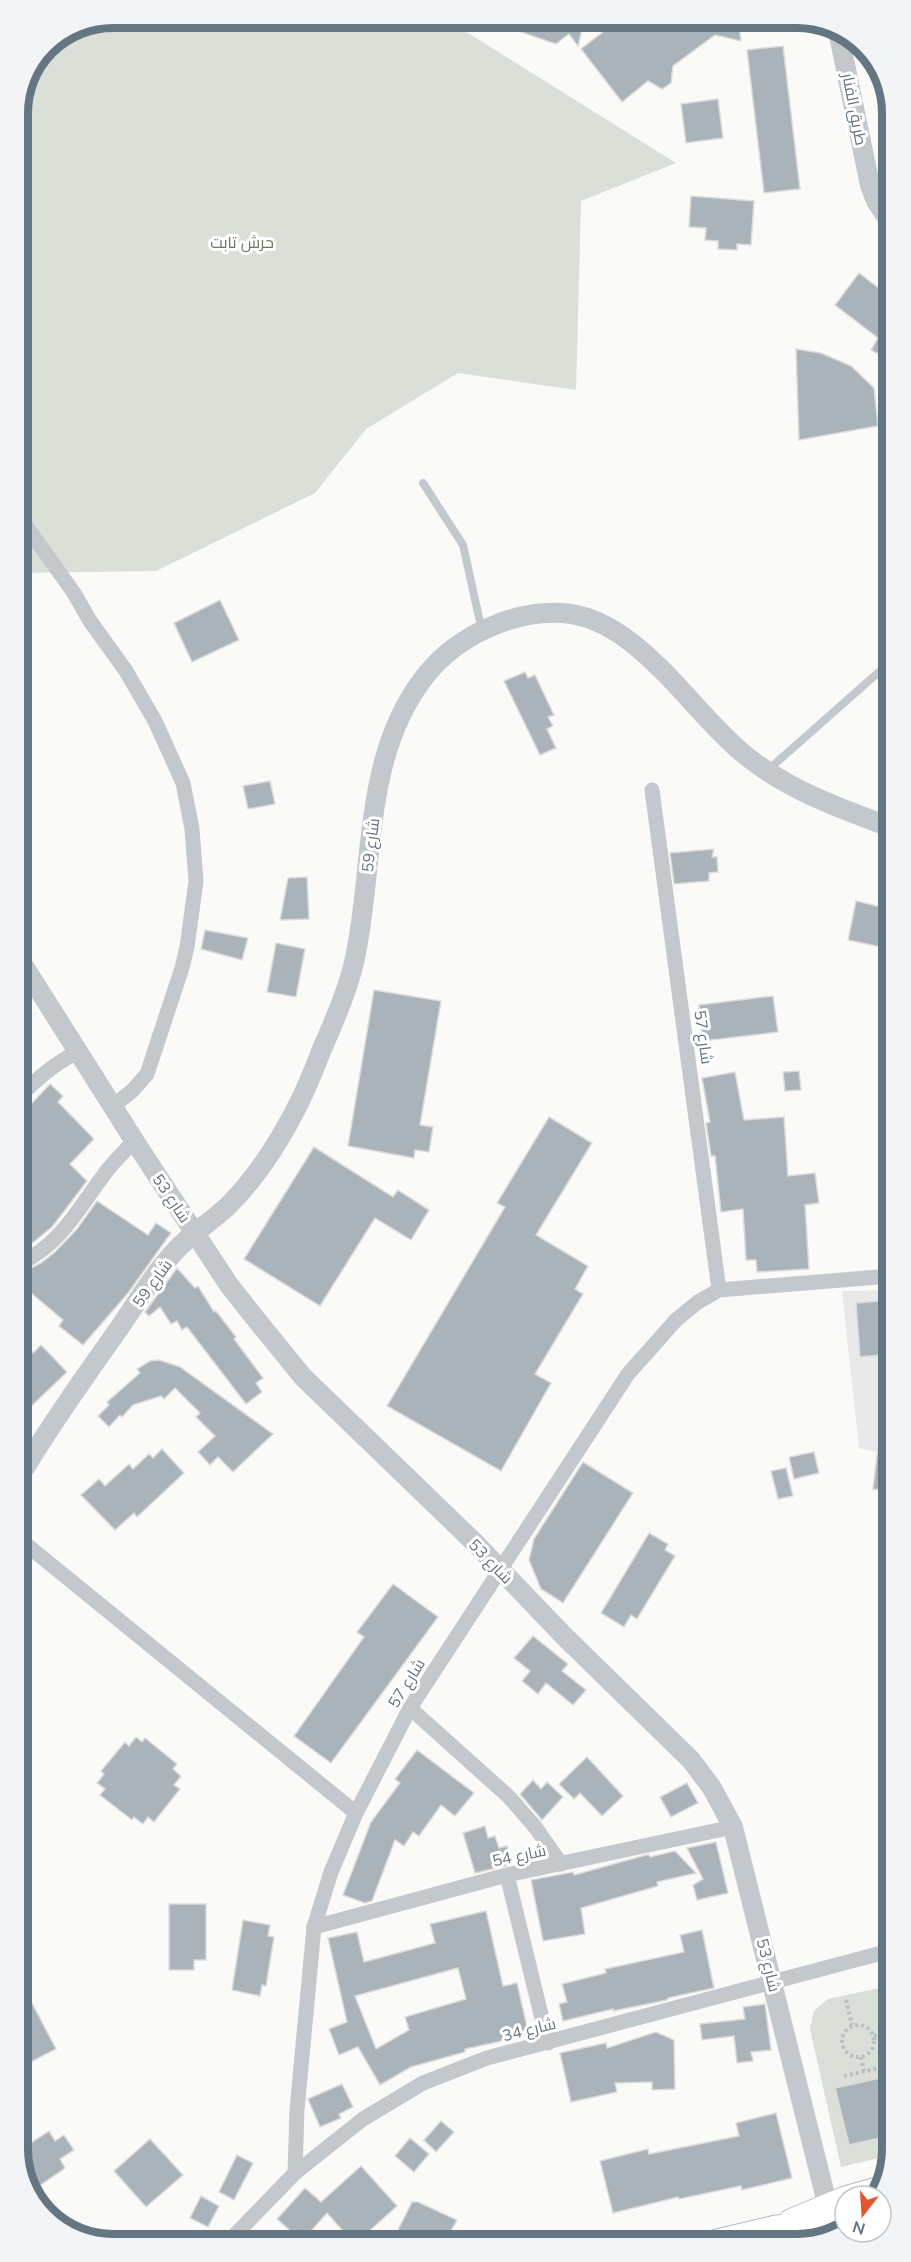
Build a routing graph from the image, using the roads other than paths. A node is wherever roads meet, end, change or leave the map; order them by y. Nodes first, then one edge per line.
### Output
1 (840, 40) edge
2 (883, 212) edge
3 (423, 483) dead end
4 (29, 530) edge
5 (482, 633) junction
6 (883, 668) edge
7 (767, 771) junction
8 (652, 790) dead end
9 (883, 824) edge
10 (29, 974) edge
11 (78, 1052) junction
12 (29, 1087) edge
13 (113, 1106) junction
14 (135, 1141) junction
15 (195, 1233) junction
16 (28, 1258) edge
17 (883, 1277) edge
18 (719, 1290) junction
19 (28, 1462) edge
20 (28, 1547) edge
21 (501, 1571) junction
22 (410, 1708) junction
23 (356, 1813) junction
24 (733, 1827) junction
25 (561, 1864) junction
26 (507, 1875) junction
27 (314, 1928) junction
28 (883, 1952) edge
29 (773, 1982) junction
30 (548, 2043) junction
31 (295, 2173) junction
32 (833, 2191) edge
33 (833, 2213) edge
34 (237, 2233) edge
35 (743, 2234) edge

1 - 2 street, طريق الفنار
3 - 5 lane
4 - 13 street
5 - 7 street, شارع 59
5 - 15 street, شارع 59
6 - 7 lane
7 - 9 street, شارع 59
8 - 18 street, شارع 57
10 - 11 street, شارع 53
11 - 12 street
11 - 13 street, شارع 53
13 - 14 street, شارع 53
14 - 15 street, شارع 53
14 - 16 street
15 - 19 street, شارع 59
15 - 21 street, شارع 53
17 - 18 street, شارع 57
18 - 21 street, شارع 57
20 - 23 street
21 - 22 street, شارع 57
21 - 24 street, شارع 53
22 - 23 street, شارع 57
22 - 25 street
23 - 27 street, شارع 57
24 - 25 street, شارع 54
24 - 29 street, شارع 53
25 - 26 street, شارع 54
26 - 27 street, شارع 54
26 - 30 street
27 - 31 street, شارع 57
28 - 29 street, شارع 34
29 - 30 street, شارع 34
29 - 32 street, شارع 53
30 - 31 street, شارع 34
31 - 34 street, شارع 34
33 - 35 main road

